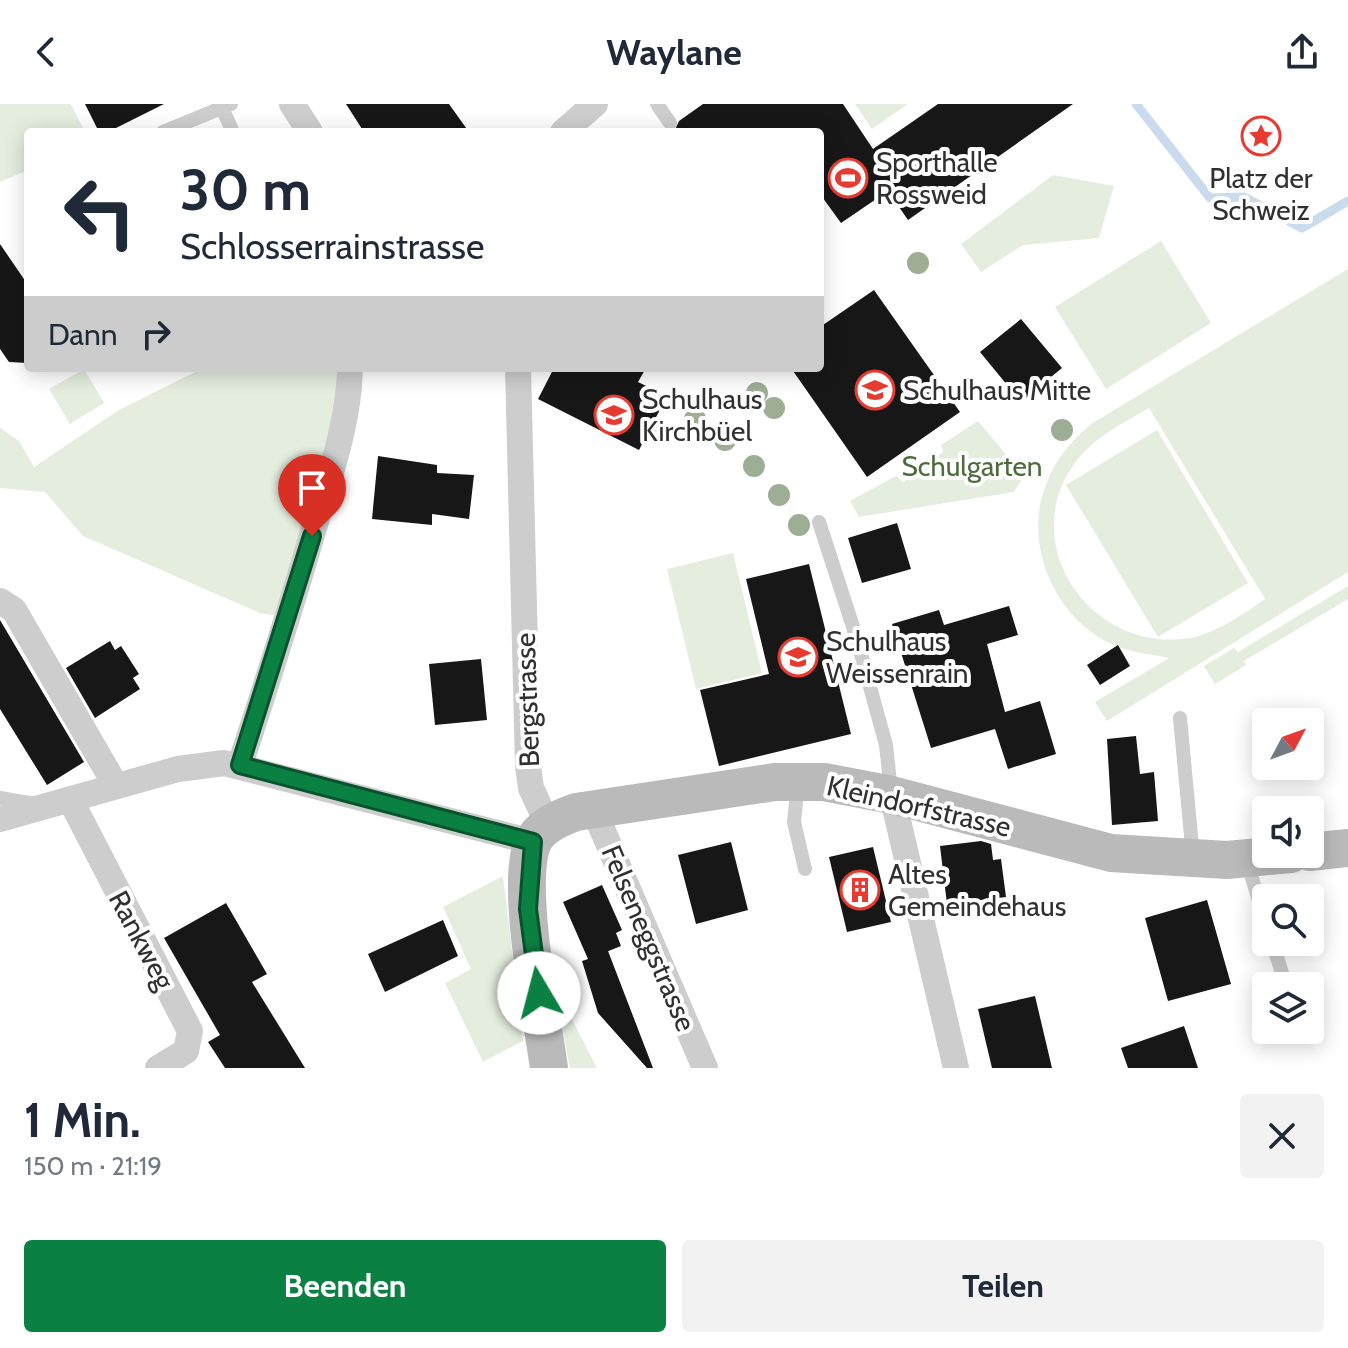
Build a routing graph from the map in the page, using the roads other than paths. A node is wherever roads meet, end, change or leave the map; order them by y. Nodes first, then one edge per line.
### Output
1 (292, 104) edge
2 (595, 104) edge
3 (657, 104) edge
4 (227, 106) edge
5 (670, 123) dead end
6 (173, 128) edge
7 (232, 128) edge
8 (307, 128) edge
9 (568, 128) edge
10 (350, 372) edge
11 (518, 372) edge
12 (819, 522) dead end
13 (0, 601) edge
14 (1180, 718) dead end
15 (240, 765) junction
16 (798, 781) junction
17 (116, 786) junction
18 (892, 795) junction
19 (0, 798) edge
20 (61, 804) junction
21 (593, 808) junction
22 (0, 819) edge
23 (540, 833) junction
24 (1348, 848) edge
25 (1324, 851) edge
26 (1252, 858) edge
27 (1193, 859) junction
28 (1246, 859) junction
29 (805, 869) dead end
30 (1254, 884) edge
31 (158, 1068) edge
32 (549, 1068) edge
33 (705, 1068) edge
34 (956, 1068) edge

1 - 8 street
2 - 9 street
3 - 5 lane
4 - 6 lane
4 - 7 lane
10 - 15 street
11 - 23 street, Bergstrasse
12 - 18 lane
13 - 17 street
14 - 27 lane
15 - 17 street
15 - 23 street
16 - 18 street, Kleindorfstrasse
16 - 21 street, Kleindorfstrasse
16 - 29 lane
17 - 20 street
18 - 27 street, Kleindorfstrasse
18 - 34 street
19 - 20 lane
20 - 22 street
20 - 31 street, Rankweg
21 - 23 street, Kleindorfstrasse
21 - 33 street, Felseneggstrasse
23 - 32 street, Bergstrasse
24 - 25 street
26 - 28 street, Kleindorfstrasse
27 - 28 street, Kleindorfstrasse
28 - 30 lane

